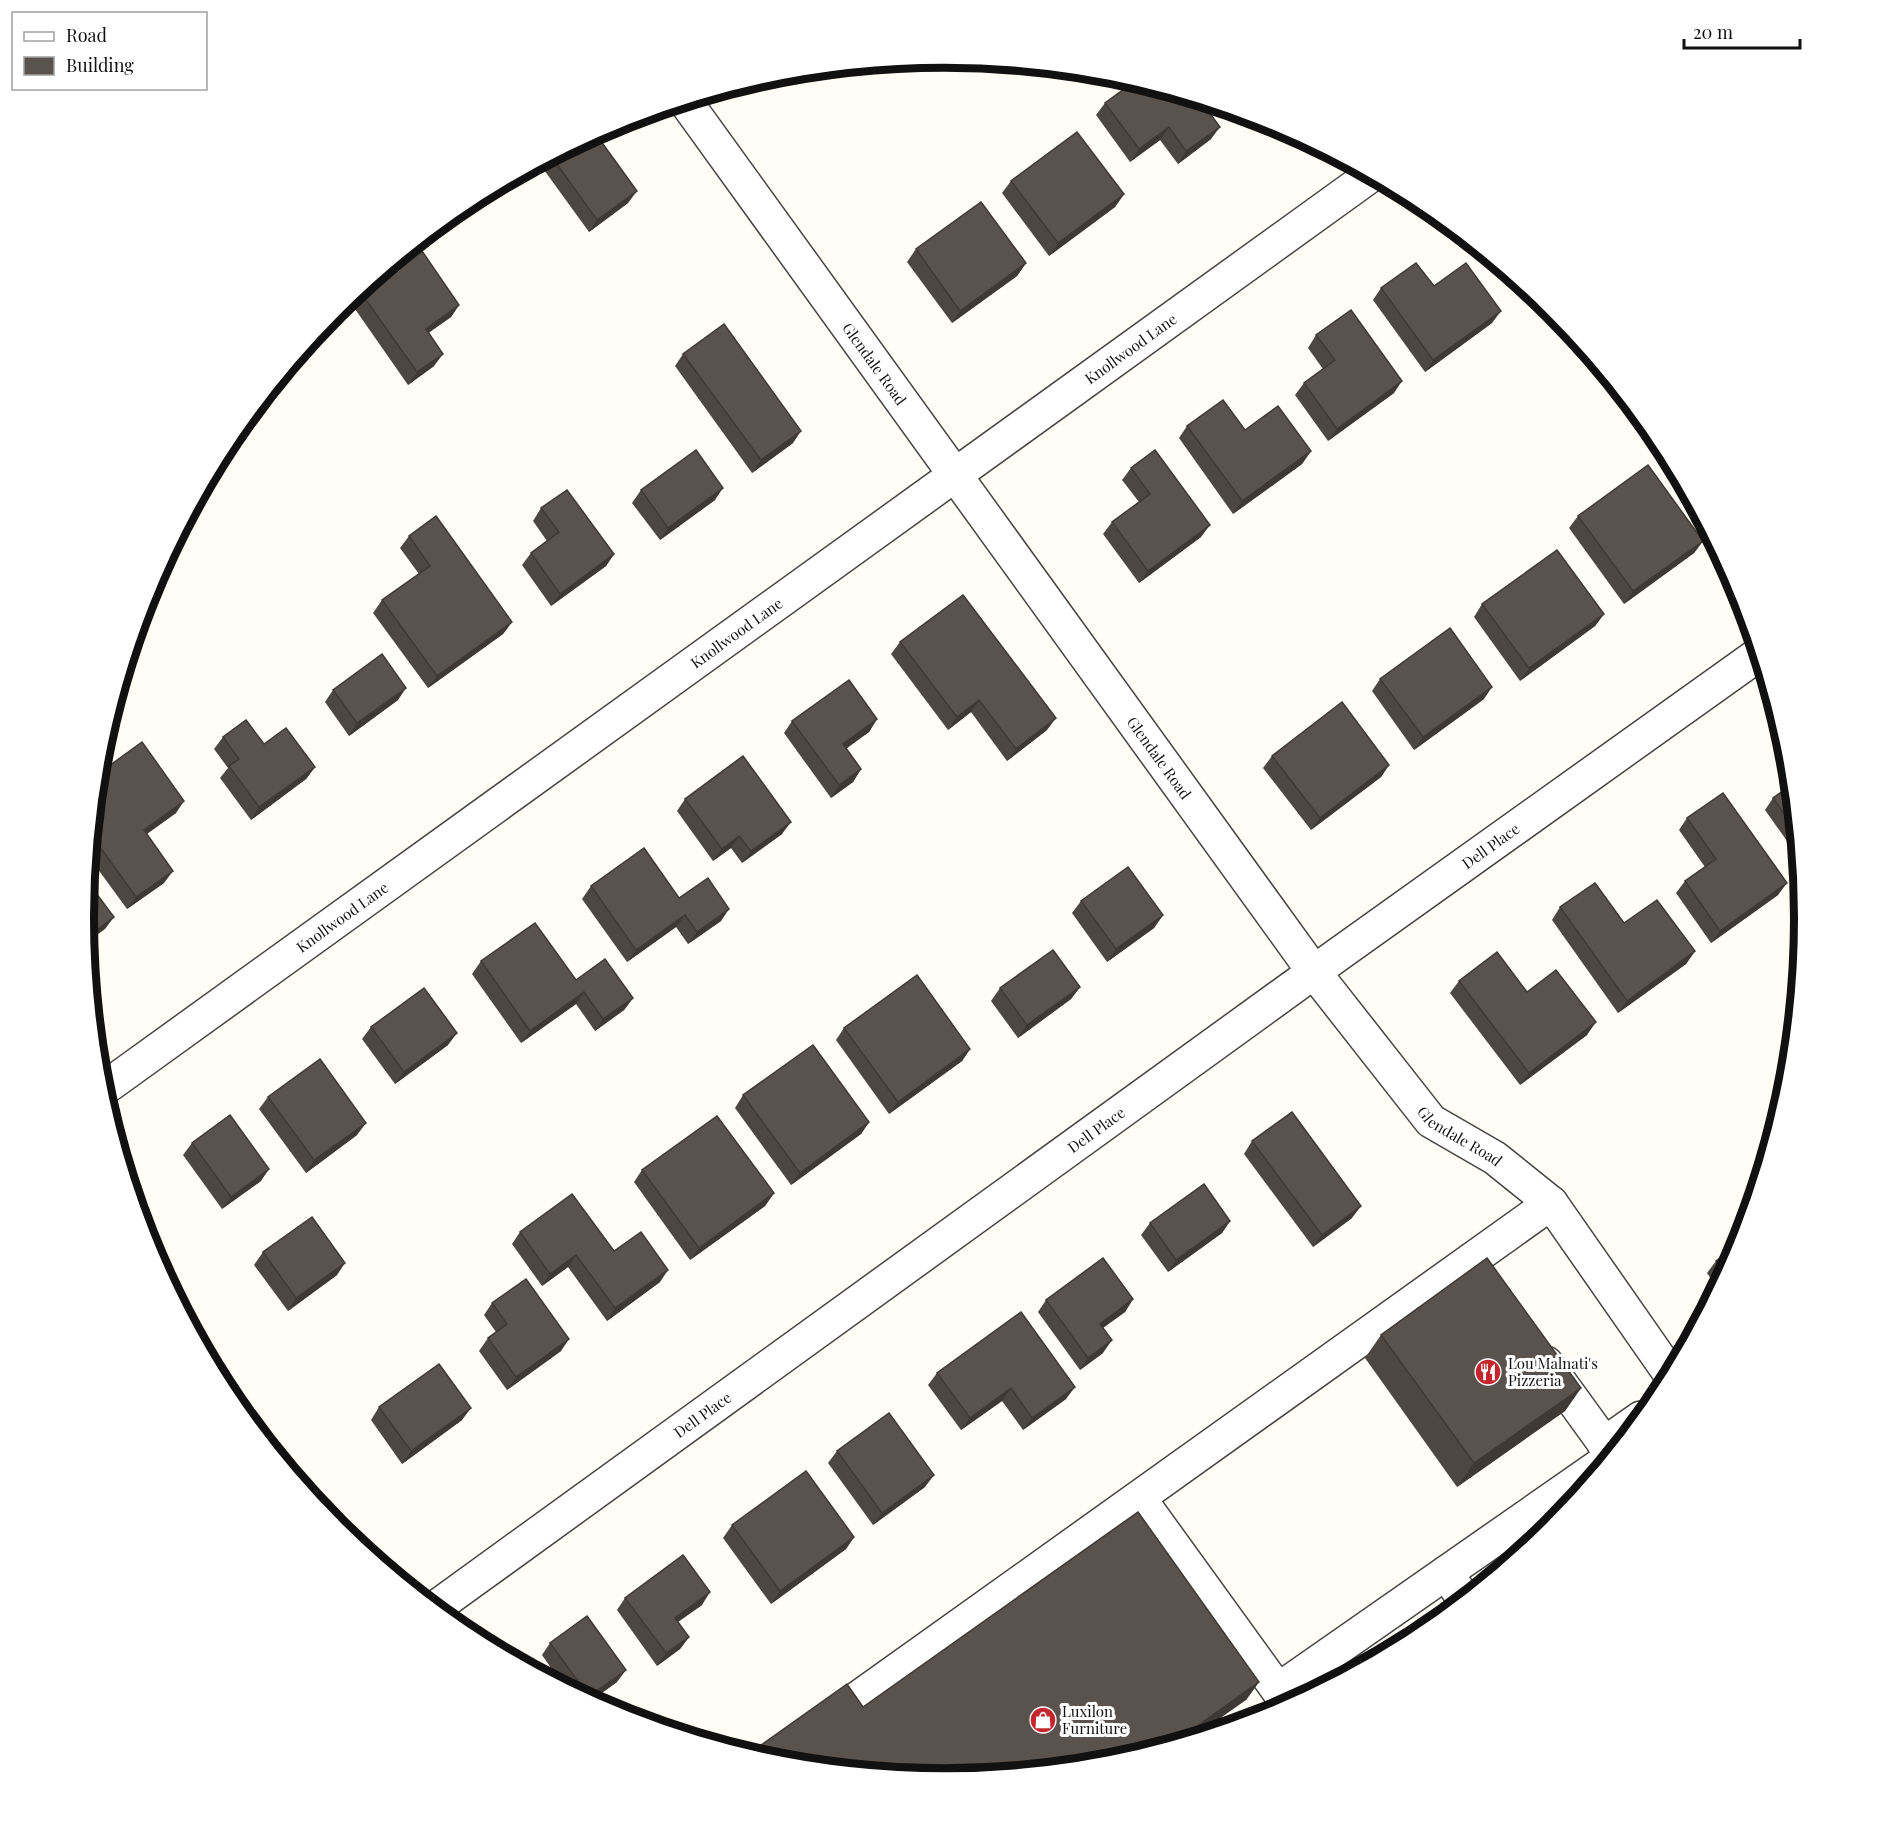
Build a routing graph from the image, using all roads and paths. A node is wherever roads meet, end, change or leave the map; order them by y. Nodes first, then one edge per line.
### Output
1 (689, 107) edge
2 (1365, 179) edge
3 (954, 475) junction
4 (1753, 658) edge
5 (1314, 972) junction
6 (110, 1084) edge
7 (1551, 1203) junction
8 (1527, 1337) edge
9 (1665, 1367) edge
10 (1605, 1451) edge
11 (1594, 1464) edge
12 (1139, 1498) junction
13 (1455, 1586) edge
14 (442, 1603) edge
15 (1285, 1696) edge
16 (1283, 1697) edge
17 (854, 1701) edge

1 - 3 street, Glendale Road
2 - 3 street, Knollwood Lane
3 - 5 street, Glendale Road
3 - 6 street, Knollwood Lane
4 - 5 street, Dell Place
5 - 7 street, Glendale Road
5 - 14 street, Dell Place
7 - 9 street, Glendale Road
7 - 12 street
8 - 10 street
11 - 13 street
12 - 16 street
12 - 17 street
13 - 15 street

